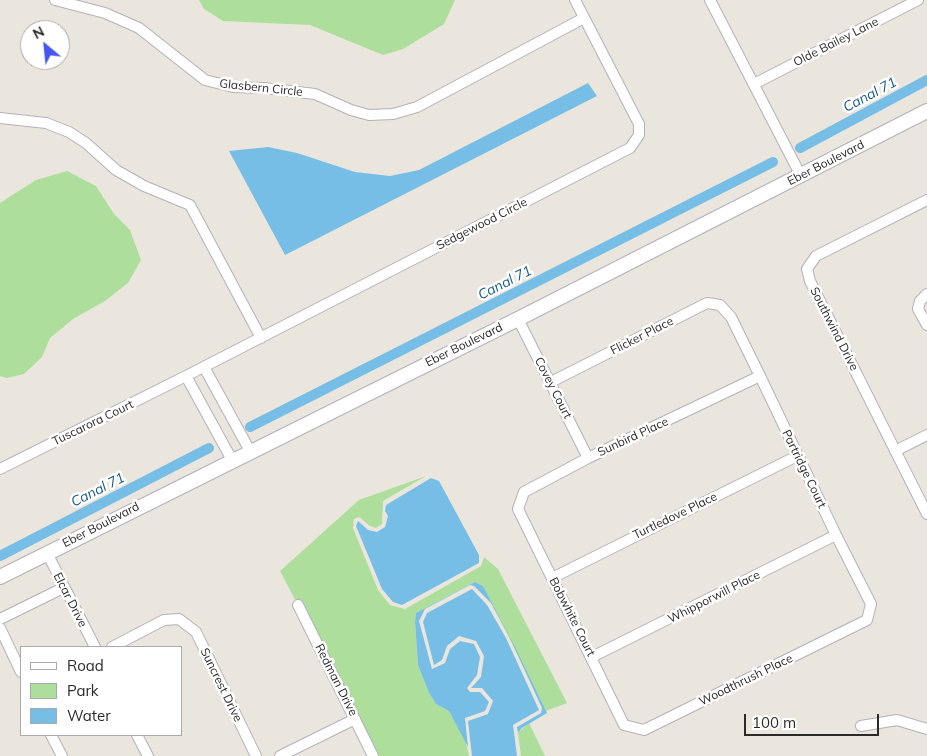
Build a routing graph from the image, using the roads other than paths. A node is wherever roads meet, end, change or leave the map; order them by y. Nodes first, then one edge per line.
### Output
1 (55, 0) edge
2 (575, 0) edge
3 (710, 0) edge
4 (918, 0) edge
5 (584, 18) junction
6 (754, 84) junction
7 (927, 111) edge
8 (0, 118) edge
9 (801, 176) junction
10 (927, 200) edge
11 (927, 294) edge
12 (731, 317) joint
13 (518, 319) junction
14 (927, 325) edge
15 (261, 338) junction
16 (204, 367) junction
17 (186, 376) junction
18 (760, 376) junction
19 (550, 382) junction
20 (927, 435) edge
21 (250, 451) junction
22 (896, 451) junction
23 (798, 456) junction
24 (588, 458) junction
25 (232, 460) junction
26 (0, 469) edge
27 (518, 509) joint
28 (927, 514) edge
29 (836, 535) junction
30 (46, 553) junction
31 (0, 577) edge
32 (552, 578) junction
33 (63, 588) junction
34 (298, 605) dead end
35 (0, 619) edge
36 (867, 620) joint
37 (0, 628) edge
38 (94, 646) edge
39 (114, 646) edge
40 (592, 657) junction
41 (20, 670) edge
42 (355, 719) junction
43 (624, 725) joint
44 (861, 726) dead end
45 (927, 729) edge
46 (52, 736) edge
47 (138, 736) edge
48 (62, 756) edge
49 (148, 756) edge
50 (256, 756) edge
51 (280, 756) edge
52 (373, 756) edge

1 - 5 street, Glasbern Circle
2 - 5 street, Sedgewood Circle
3 - 6 street
4 - 6 street, Olde Bailey Lane
5 - 15 street, Sedgewood Circle
6 - 9 street
7 - 9 street, Eber Boulevard
8 - 15 street
9 - 13 street, Eber Boulevard
10 - 22 street, Southwind Drive
11 - 14 street
12 - 18 street, Partridge Court
12 - 19 street, Flicker Place
13 - 19 street, Covey Court
13 - 21 street, Eber Boulevard
15 - 16 street, Sedgewood Circle
16 - 17 street, Sedgewood Circle
16 - 21 street
17 - 25 street
17 - 26 street, Tuscarora Court
18 - 23 street, Partridge Court
18 - 24 street, Sunbird Place
19 - 24 street, Covey Court
20 - 22 street
21 - 25 street, Eber Boulevard
22 - 28 street, Southwind Drive
23 - 29 street, Partridge Court
23 - 32 street, Turtledove Place
24 - 27 street, Sunbird Place
25 - 30 street, Eber Boulevard
27 - 32 street, Bobwhite Court
29 - 36 street, Partridge Court
29 - 40 street, Whipporwill Place
30 - 31 street, Eber Boulevard
30 - 33 street, Elcar Drive
32 - 40 street, Bobwhite Court
33 - 35 street
33 - 38 street, Elcar Drive
34 - 42 street, Redman Drive
36 - 43 street, Woodthrush Place
37 - 41 street
39 - 50 street, Suncrest Drive
40 - 43 street, Bobwhite Court
42 - 51 street
42 - 52 street, Redman Drive
44 - 45 street
46 - 48 street
47 - 49 street

